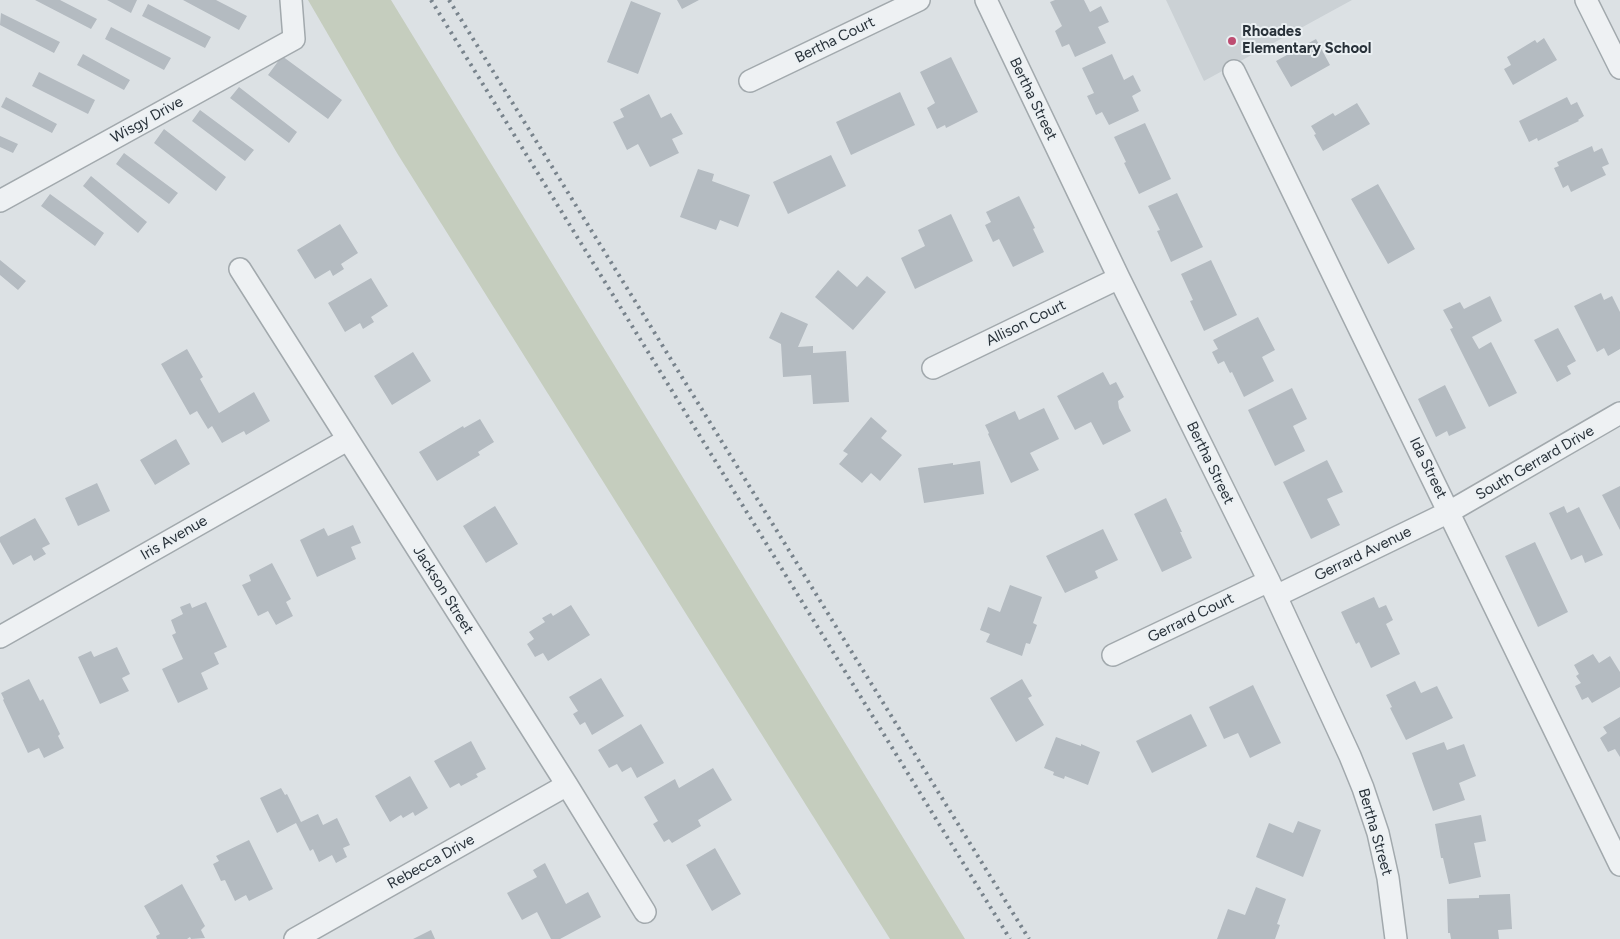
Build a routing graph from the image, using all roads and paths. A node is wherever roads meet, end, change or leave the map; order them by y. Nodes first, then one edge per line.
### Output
1 (291, 0) edge
2 (919, 0) edge
3 (986, 0) edge
4 (1586, 0) edge
5 (1620, 68) edge
6 (1234, 71) dead end
7 (750, 81) dead end
8 (0, 200) edge
9 (240, 269) dead end
10 (1119, 278) junction
11 (933, 368) dead end
12 (1620, 413) edge
13 (347, 440) junction
14 (1449, 512) junction
15 (1272, 588) junction
16 (0, 637) edge
17 (1113, 656) dead end
18 (567, 785) junction
19 (1620, 865) edge
20 (645, 912) dead end
21 (295, 939) edge
22 (1396, 939) edge

1 - 8 street, Wisgy Drive
2 - 7 street, Bertha Court
3 - 10 street, Bertha Street
4 - 5 street
6 - 14 street, Ida Street
9 - 13 street, Jackson Street
10 - 11 street, Allison Court
10 - 15 street, Bertha Street
12 - 14 street, South Gerrard Drive
13 - 16 street, Iris Avenue
13 - 18 street, Jackson Street
14 - 15 street, Gerrard Avenue
14 - 19 street, Ida Street
15 - 17 street, Gerrard Court
15 - 22 street, Bertha Street
18 - 20 street, Jackson Street
18 - 21 street, Rebecca Drive

